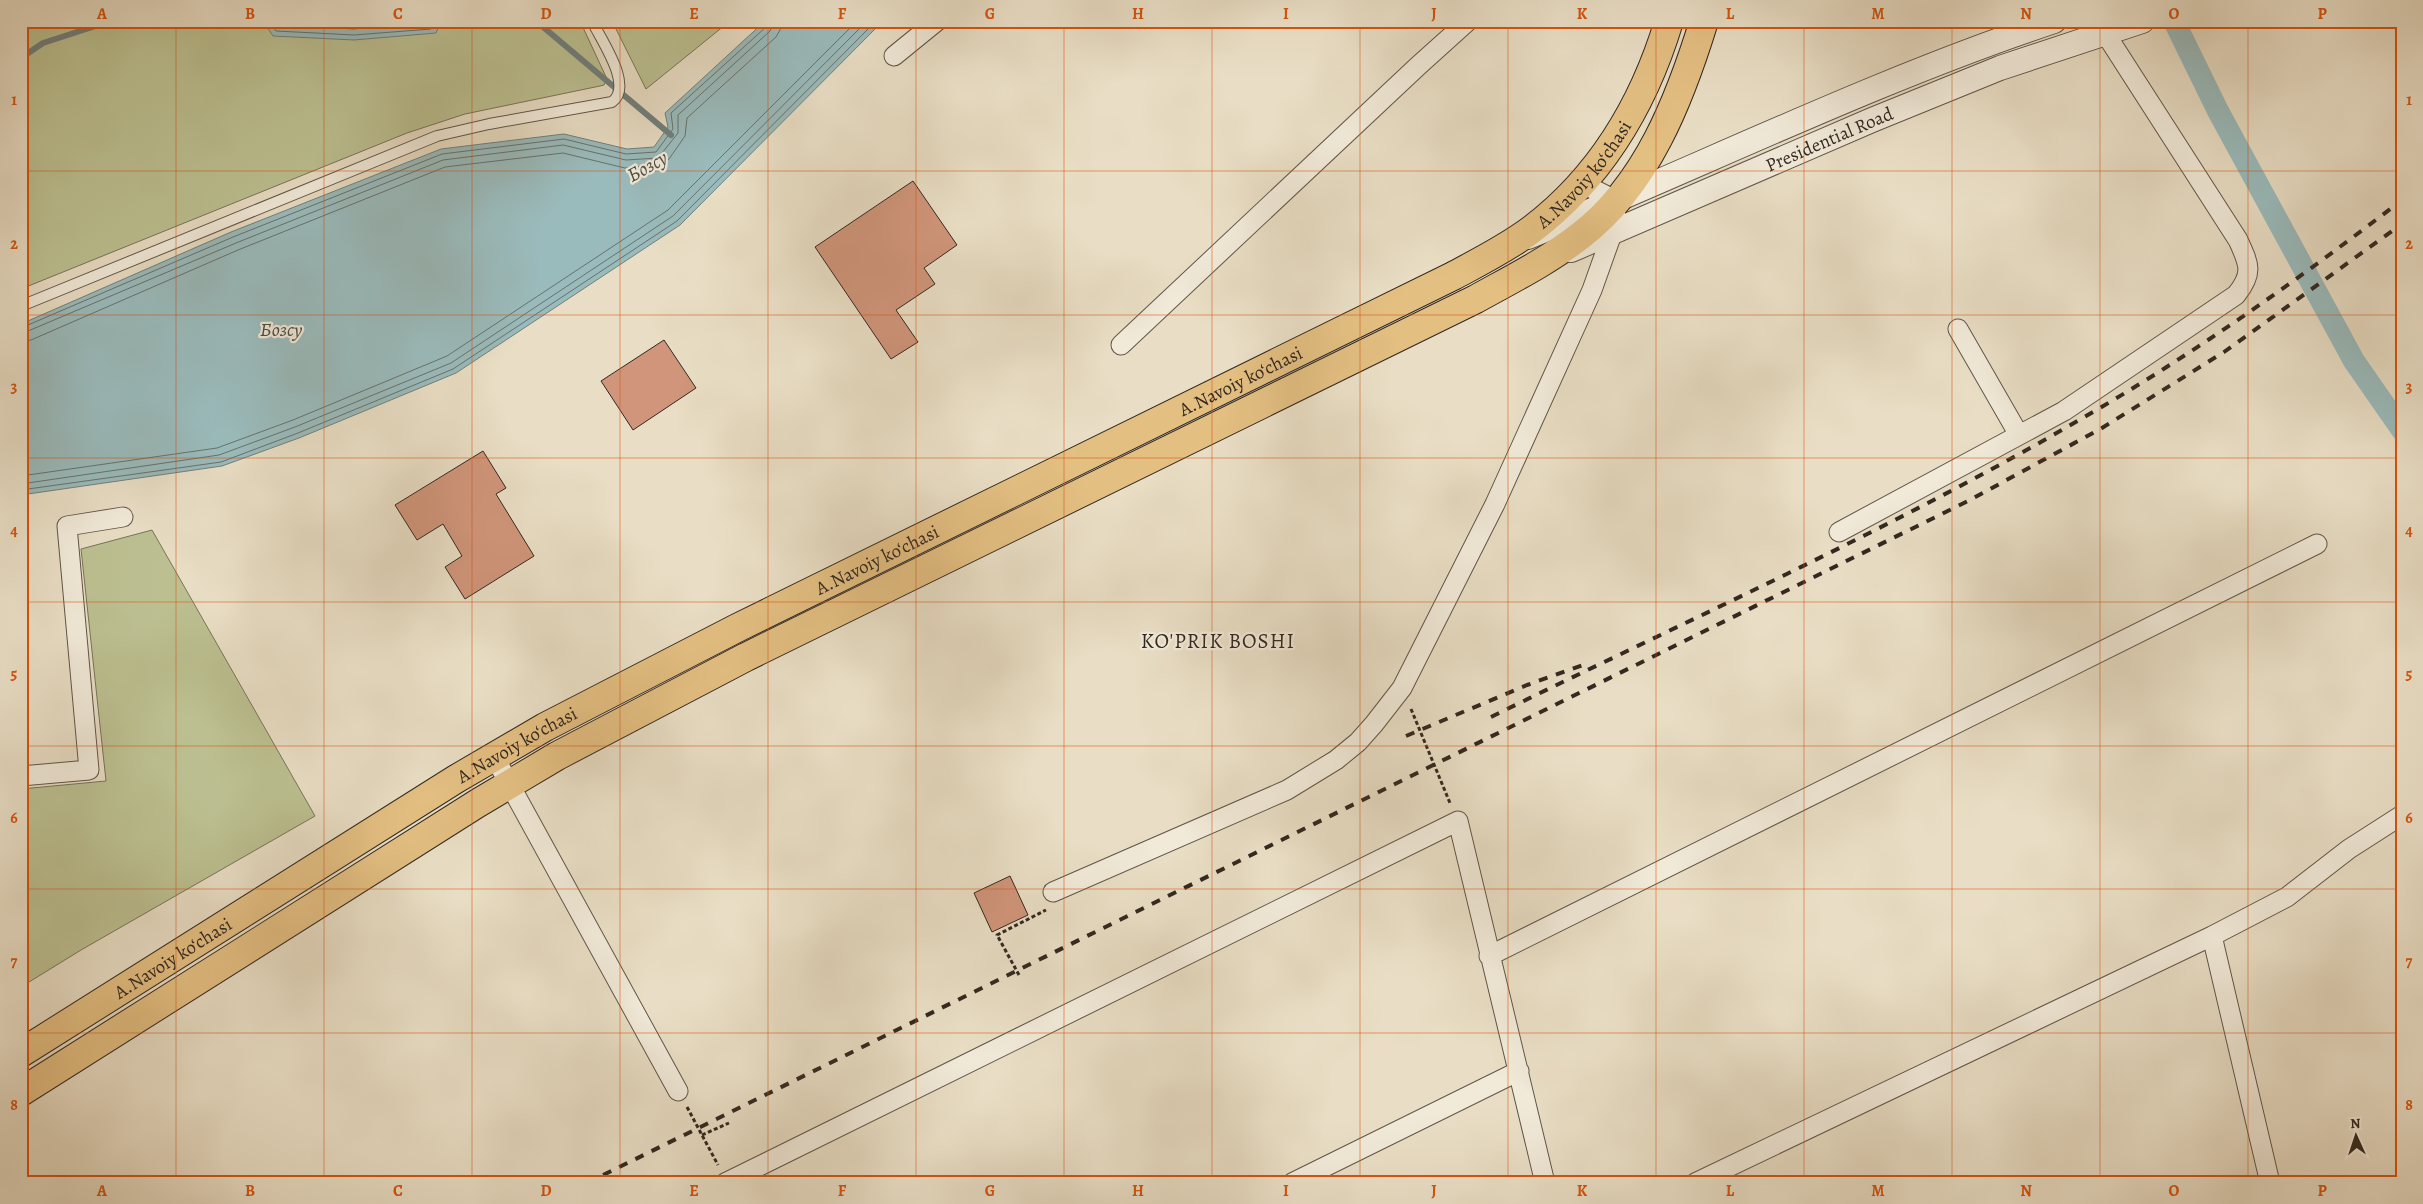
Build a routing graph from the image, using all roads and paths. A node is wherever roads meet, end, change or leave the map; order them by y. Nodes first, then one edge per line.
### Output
1 (592, 21) edge
2 (937, 21) edge
3 (1468, 21) edge
4 (1669, 21) edge
5 (1704, 21) edge
6 (2054, 21) edge
7 (2137, 22) edge
8 (2105, 33) junction
9 (894, 56) dead end
10 (1582, 184) junction
11 (1617, 201) junction
12 (1613, 231) junction
13 (1507, 246) junction
14 (1531, 269) junction
15 (21, 306) edge
16 (1958, 329) dead end
17 (1121, 345) dead end
18 (2019, 435) junction
19 (123, 517) dead end
20 (1839, 532) dead end
21 (2317, 544) dead end
22 (1402, 688) junction
23 (545, 727) junction
24 (494, 756) junction
25 (557, 756) junction
26 (21, 776) edge
27 (456, 779) junction
28 (508, 784) junction
29 (478, 803) junction
30 (2402, 815) edge
31 (1458, 821) junction
32 (1053, 892) joint
33 (2212, 936) junction
34 (1489, 956) junction
35 (1019, 975) dead end
36 (21, 1053) edge
37 (1519, 1071) junction
38 (678, 1091) joint
39 (21, 1092) edge
40 (729, 1123) dead end
41 (702, 1135) junction
42 (2263, 1180) edge
43 (726, 1182) edge
44 (1292, 1183) edge
45 (1545, 1183) edge
46 (1695, 1183) edge

1 - 15 lane
2 - 9 street
3 - 17 street
4 - 10 main road, A.Navoiy ko‘chasi
5 - 11 main road
6 - 11 street, Presidential Road
7 - 8 street, Presidential Road
8 - 12 street, Presidential Road
8 - 18 street
10 - 11 street
10 - 13 main road, A.Navoiy ko‘chasi
11 - 12 street
11 - 13 street, Presidential Road
11 - 14 main road
12 - 14 street, Presidential Road
12 - 22 street
13 - 23 main road, A.Navoiy ko‘chasi
14 - 25 main road
16 - 18 street
18 - 20 street
19 - 26 street
21 - 34 street
22 - 31 path
22 - 32 street
23 - 24 main road, A.Navoiy ko‘chasi
23 - 25 main road
24 - 27 main road, A.Navoiy ko‘chasi
24 - 28 street
25 - 28 main road
27 - 29 main road
27 - 36 main road, A.Navoiy ko‘chasi
28 - 29 main road
28 - 38 street
29 - 39 main road
30 - 33 street
31 - 34 street
31 - 43 street
32 - 35 path
33 - 42 street
33 - 46 street
34 - 37 street
37 - 44 street
37 - 45 street
38 - 41 path
40 - 41 path
41 - 43 path

